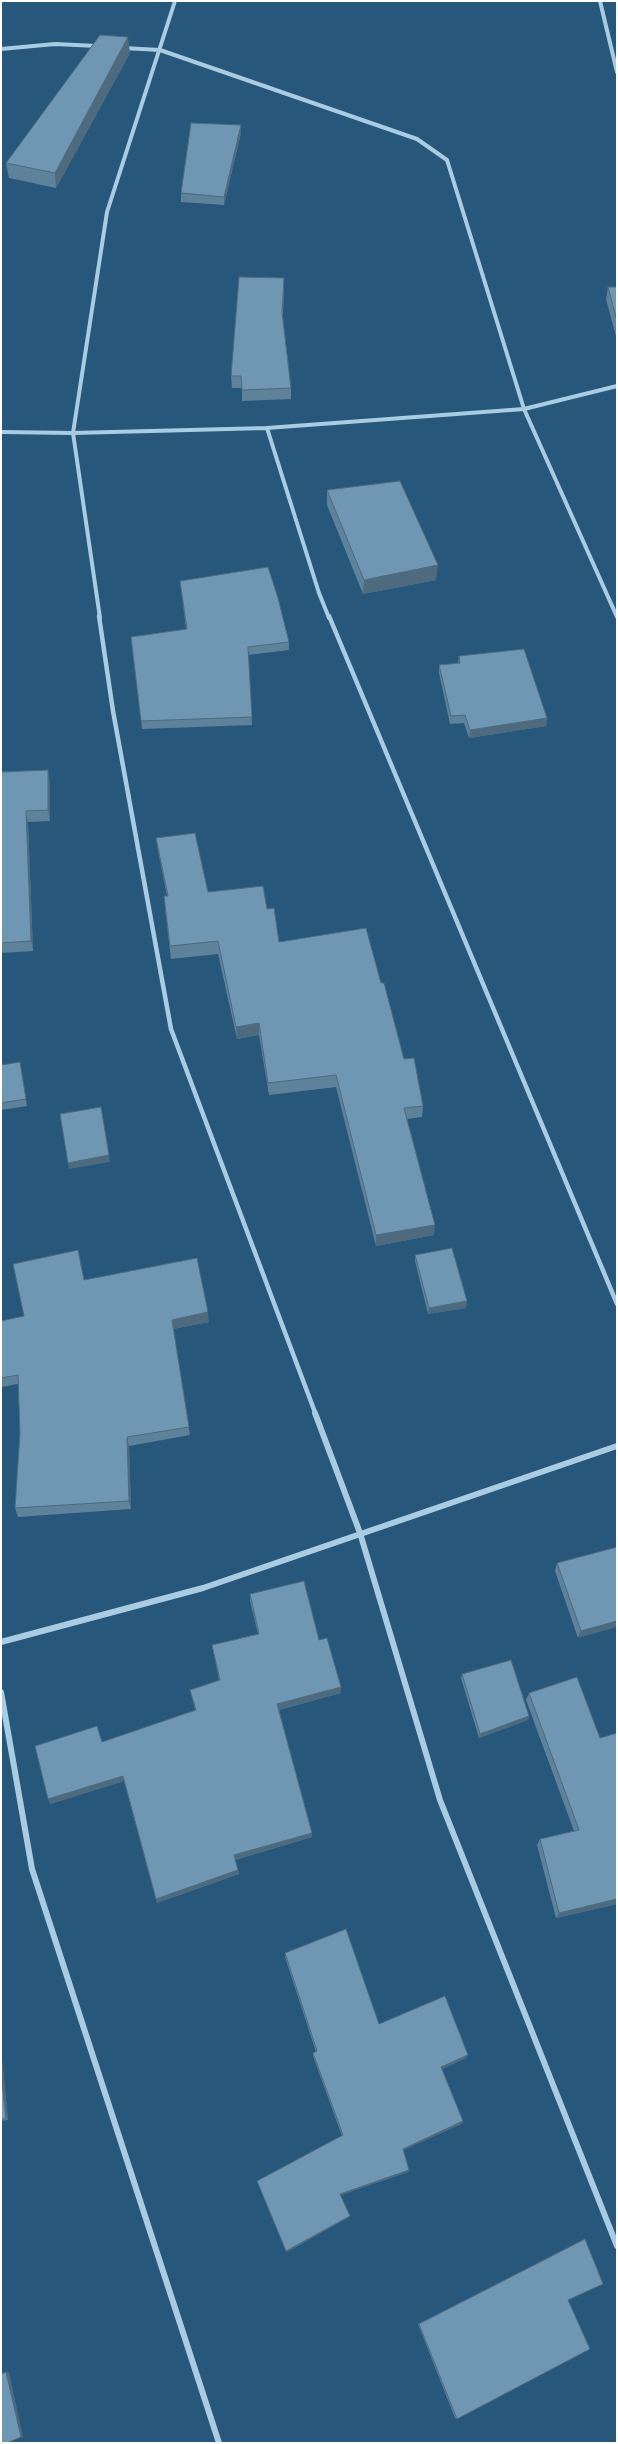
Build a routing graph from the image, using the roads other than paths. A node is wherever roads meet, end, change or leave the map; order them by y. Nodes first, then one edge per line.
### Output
1 (175, 1) edge
2 (600, 1) edge
3 (103, 47) edge
4 (122, 48) edge
5 (1, 49) edge
6 (160, 50) junction
7 (617, 72) edge
8 (617, 386) edge
9 (524, 409) junction
10 (267, 428) junction
11 (1, 432) edge
12 (73, 432) junction
13 (617, 617) edge
14 (617, 1304) edge
15 (617, 1446) edge
16 (360, 1533) junction
17 (1, 1642) edge
18 (1, 1692) edge
19 (617, 2246) edge
20 (219, 2443) edge

1 - 6 street
2 - 7 street
3 - 5 street
4 - 6 street
6 - 9 street
6 - 12 street
8 - 9 street
9 - 10 street
9 - 13 street
10 - 12 street
10 - 14 street
11 - 12 street
12 - 16 street
15 - 16 street
16 - 17 street
16 - 19 street
18 - 20 street

